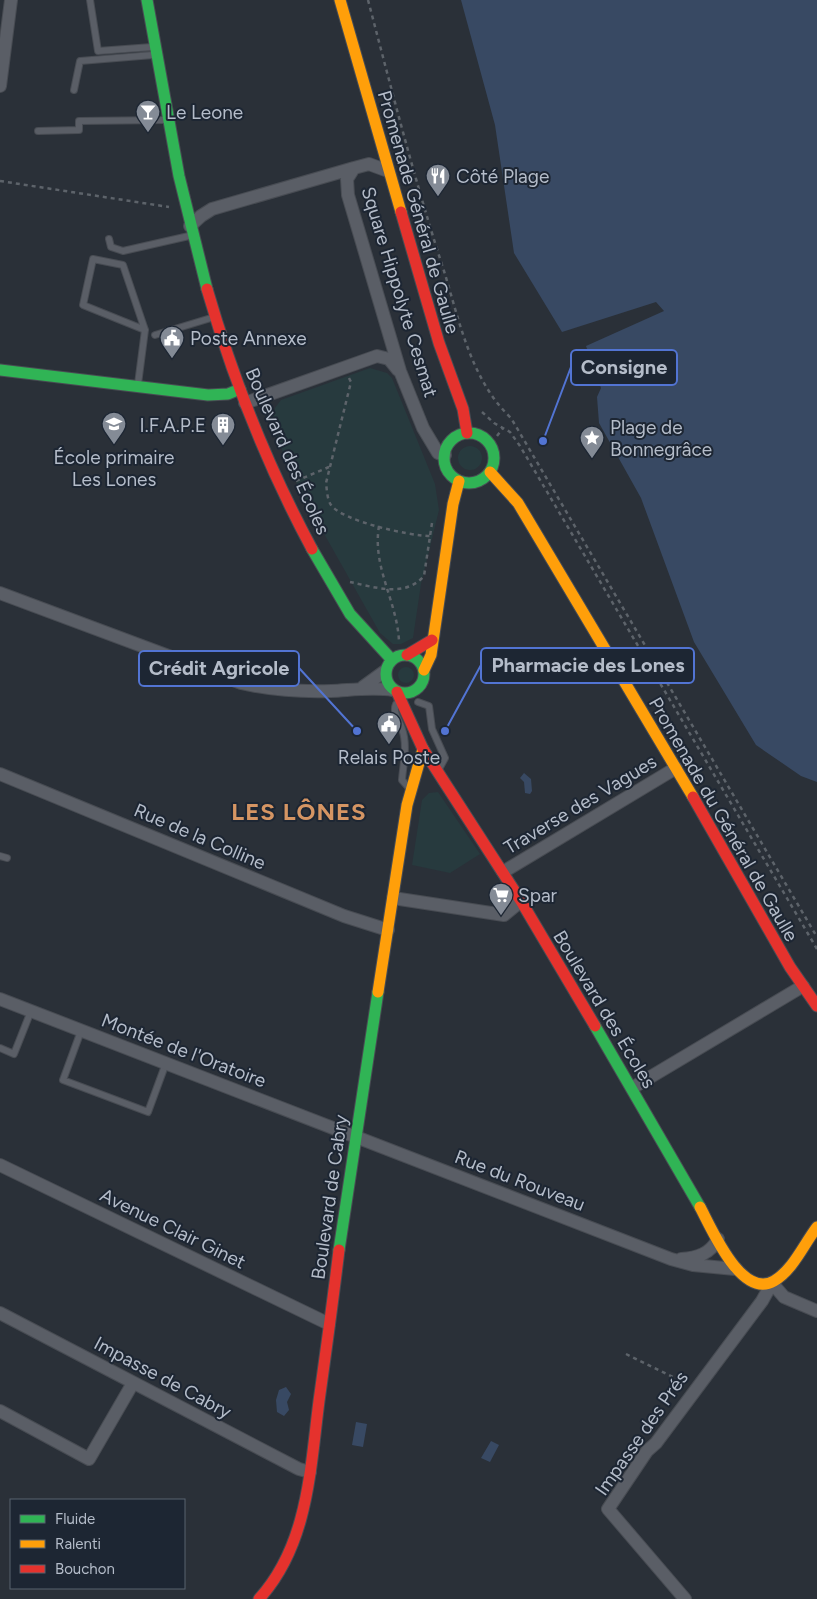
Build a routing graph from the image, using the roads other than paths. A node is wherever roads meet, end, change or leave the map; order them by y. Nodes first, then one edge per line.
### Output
1 (11, 0) edge
2 (90, 0) edge
3 (147, 0) edge
4 (340, 0) edge
5 (156, 51) junction
6 (1, 69) edge
7 (0, 86) edge
8 (74, 90) dead end
9 (169, 120) junction
10 (38, 131) dead end
11 (354, 168) junction
12 (388, 171) junction
13 (191, 231) junction
14 (109, 239) dead end
15 (215, 316) junction
16 (145, 330) junction
17 (155, 335) dead end
18 (0, 370) edge
19 (400, 372) junction
20 (138, 388) junction
21 (240, 390) junction
22 (245, 403) junction
23 (467, 434) junction
24 (445, 455) junction
25 (490, 472) junction
26 (459, 481) junction
27 (0, 593) edge
28 (432, 640) junction
29 (407, 655) junction
30 (388, 666) junction
31 (424, 670) junction
32 (363, 687) junction
33 (419, 687) junction
34 (397, 694) junction
35 (418, 702) junction
36 (418, 736) junction
37 (423, 749) junction
38 (676, 768) junction
39 (437, 772) junction
40 (0, 774) edge
41 (411, 790) junction
42 (503, 872) junction
43 (393, 898) junction
44 (521, 901) junction
45 (388, 930) junction
46 (803, 986) junction
47 (0, 999) edge
48 (817, 1006) edge
49 (31, 1011) junction
50 (81, 1031) junction
51 (0, 1048) edge
52 (166, 1063) junction
53 (632, 1088) junction
54 (355, 1135) junction
55 (0, 1166) edge
56 (817, 1227) edge
57 (718, 1239) junction
58 (671, 1259) junction
59 (735, 1269) junction
60 (751, 1281) junction
61 (772, 1283) junction
62 (755, 1308) junction
63 (817, 1311) edge
64 (0, 1313) edge
65 (329, 1324) junction
66 (133, 1383) junction
67 (0, 1412) edge
68 (310, 1472) junction
69 (259, 1599) edge
70 (685, 1599) edge

1 - 6 street
2 - 5 lane
3 - 5 main road, Boulevard des Écoles
4 - 12 main road, Promenade Général de Gaulle
5 - 8 lane
5 - 9 main road, Boulevard des Écoles
6 - 7 street
9 - 10 lane
9 - 13 main road, Boulevard des Écoles
11 - 12 street, Square Hippolyte Cesmat
11 - 13 street
11 - 19 street, Square Hippolyte Cesmat
12 - 23 main road, Promenade Général de Gaulle
13 - 14 lane
13 - 15 main road, Boulevard des Écoles
15 - 17 lane
15 - 21 main road, Boulevard des Écoles
16 - 16 lane
16 - 20 lane
18 - 20 main road
19 - 22 street
19 - 24 street, Square Hippolyte Cesmat
20 - 21 main road
21 - 22 main road, Boulevard des Écoles
22 - 30 main road, Boulevard des Écoles
23 - 24 main road
23 - 25 main road
24 - 26 main road
25 - 26 main road
25 - 38 main road, Promenade du Général de Gaulle
26 - 28 main road
27 - 32 street
28 - 29 main road
28 - 31 main road
29 - 30 main road
29 - 31 main road
30 - 32 street
30 - 34 main road
31 - 33 main road
32 - 34 street
33 - 34 main road
33 - 35 main road, Boulevard des Écoles
34 - 36 main road, Boulevard des Écoles
34 - 41 lane
35 - 36 main road, Boulevard des Écoles
35 - 39 lane
36 - 37 main road, Boulevard des Écoles
37 - 39 main road, Boulevard des Écoles
37 - 41 main road, Boulevard de Cabry
38 - 42 street, Traverse des Vagues
38 - 46 main road, Promenade du Général de Gaulle
39 - 41 main road
39 - 42 main road, Boulevard des Écoles
40 - 45 street, Rue de la Colline
41 - 43 main road, Boulevard de Cabry
42 - 44 main road, Boulevard des Écoles
43 - 44 street
43 - 45 main road, Boulevard de Cabry
44 - 53 main road, Boulevard des Écoles
45 - 54 main road, Boulevard de Cabry
46 - 48 main road, Promenade du Général de Gaulle
46 - 53 street
47 - 49 street, Montée de l'Oratoire
49 - 50 street, Montée de l'Oratoire
49 - 51 lane
50 - 52 street, Montée de l'Oratoire
50 - 52 lane
52 - 54 street, Montée de l'Oratoire
53 - 57 main road, Boulevard des Écoles
54 - 58 street, Rue du Rouveau
54 - 65 main road, Boulevard de Cabry
55 - 65 street, Avenue Clair Ginet
56 - 61 main road
57 - 58 street, Rue du Rouveau
57 - 59 main road, Boulevard des Écoles
58 - 59 street, Rue du Rouveau
59 - 60 main road, Boulevard des Écoles
60 - 61 main road
60 - 62 street
61 - 62 street, Impasse des Prés
61 - 63 street
62 - 70 street, Impasse des Prés
64 - 66 street, Impasse de Cabry
65 - 68 main road, Boulevard de Cabry
66 - 67 street
66 - 68 street, Impasse de Cabry
68 - 69 main road, Boulevard de Cabry

